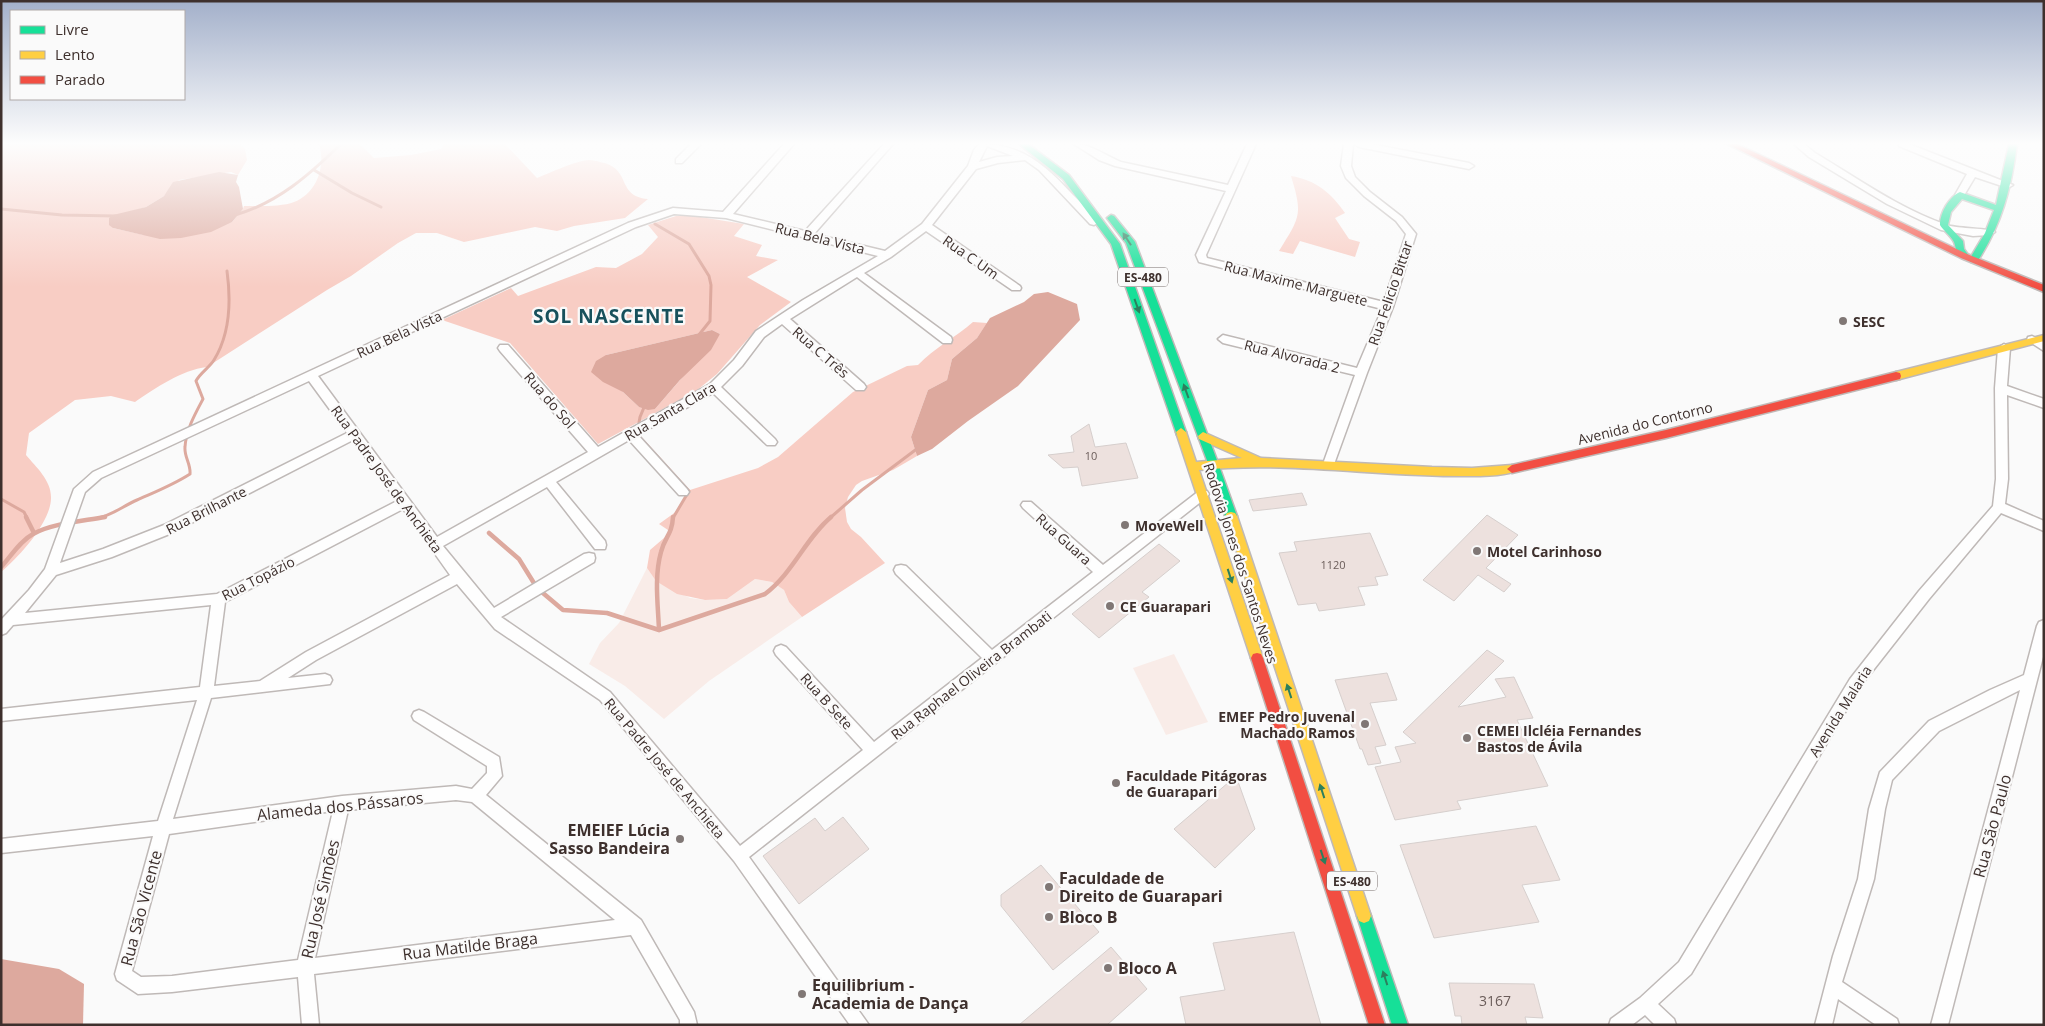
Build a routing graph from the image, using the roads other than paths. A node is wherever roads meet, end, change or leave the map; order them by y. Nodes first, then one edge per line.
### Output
1 (747, 192) edge
2 (846, 192) edge
3 (953, 192) edge
4 (1065, 192) edge
5 (1077, 192) edge
6 (1090, 192) edge
7 (1230, 192) edge
8 (1365, 192) edge
9 (1831, 192) edge
10 (1873, 192) edge
11 (1962, 192) edge
12 (2006, 192) edge
13 (1960, 195) junction
14 (2000, 209) junction
15 (726, 215) junction
16 (926, 226) junction
17 (1945, 228) junction
18 (1990, 232) junction
19 (808, 234) junction
20 (1115, 244) junction
21 (1966, 253) junction
22 (887, 255) junction
23 (858, 272) junction
24 (2044, 284) edge
25 (1016, 288) dead end
26 (2044, 288) edge
27 (1388, 307) junction
28 (782, 318) junction
29 (2044, 337) edge
30 (1223, 339) dead end
31 (947, 340) dead end
32 (2032, 340) junction
33 (2044, 347) edge
34 (504, 348) dead end
35 (2004, 348) junction
36 (1361, 373) junction
37 (311, 375) junction
38 (714, 386) junction
39 (860, 387) dead end
40 (2002, 388) junction
41 (2044, 404) edge
42 (355, 434) junction
43 (630, 434) junction
44 (1203, 436) junction
45 (771, 442) dead end
46 (596, 453) junction
47 (1258, 461) junction
48 (1329, 464) junction
49 (1194, 466) junction
50 (1214, 468) junction
51 (1198, 479) junction
52 (548, 480) junction
53 (683, 492) dead end
54 (1203, 494) junction
55 (404, 503) junction
56 (1027, 505) dead end
57 (1999, 507) junction
58 (2044, 526) edge
59 (435, 544) junction
60 (600, 545) dead end
61 (589, 558) dead end
62 (901, 570) dead end
63 (51, 571) junction
64 (1102, 572) junction
65 (459, 577) junction
66 (219, 599) junction
67 (492, 616) junction
68 (6, 624) edge
69 (2044, 626) edge
70 (781, 651) dead end
71 (992, 659) junction
72 (2039, 665) edge
73 (2030, 679) junction
74 (325, 680) dead end
75 (262, 687) junction
76 (206, 693) junction
77 (1, 715) edge
78 (419, 716) dead end
79 (872, 751) junction
80 (475, 796) junction
81 (342, 803) junction
82 (1331, 818) junction
83 (1311, 821) junction
84 (163, 828) junction
85 (1, 846) edge
86 (739, 856) junction
87 (635, 926) junction
88 (305, 967) junction
89 (1833, 986) junction
90 (1646, 1004) junction
91 (1884, 1022) edge
92 (311, 1025) edge
93 (689, 1025) edge
94 (861, 1025) edge
95 (1377, 1025) edge
96 (1400, 1025) edge
97 (1616, 1025) edge
98 (1668, 1025) edge
99 (1823, 1025) edge
100 (1939, 1025) edge

1 - 15 street
2 - 19 street
3 - 16 street, Rua Santa Clara
4 - 20 street
5 - 20 main road, Rodovia Jones dos Santos Neves / ES-480
44 -> 6 main road, Rodovia Jones dos Santos Neves / ES-480
7 - 27 street, Rua Maxime Marguete
8 - 27 street, Rua Felicio Bittar
9 - 21 main road
10 - 17 street
11 - 13 street
12 - 14 main road
13 - 14 main road
13 - 17 main road
14 - 18 main road
15 - 19 street, Rua Bela Vista
15 - 37 street, Rua Bela Vista
16 - 22 street, Rua Santa Clara
16 - 25 street, Rua C Um
17 - 18 street
17 - 21 main road
18 - 21 main road
19 - 22 street, Rua Bela Vista
20 -> 49 main road, Rodovia Jones dos Santos Neves / ES-480
21 - 24 main road
21 - 26 main road
22 - 23 street, Rua Santa Clara
23 - 28 street, Rua Santa Clara
23 - 31 street
27 - 36 street, Rua Felicio Bittar
28 - 38 street, Rua Santa Clara
28 - 39 street, Rua C Três
29 - 32 main road, Avenida do Contorno
30 - 36 street, Rua Alvorada 2
32 - 33 street
32 - 35 main road, Avenida do Contorno
34 - 46 street, Rua do Sol
35 - 40 street
35 - 48 main road, Avenida do Contorno
36 - 48 street, Rua Felicio Bittar
37 - 42 street, Rua Padre José de Anchieta
37 - 63 street, Rua Bela Vista
38 - 43 street, Rua Santa Clara
38 - 45 street
40 - 41 street
40 - 57 street
42 - 55 street, Rua Padre José de Anchieta
42 - 63 street, Rua Brilhante
43 - 46 street, Rua Santa Clara
43 - 53 street
44 - 47 main road
44 - 50 main road, Rodovia Jones dos Santos Neves / ES-480
46 - 52 street, Rua Santa Clara
47 - 48 main road, Avenida do Contorno
47 - 50 main road, Avenida do Contorno
49 - 50 main road, Avenida do Contorno
49 - 51 main road, Rodovia Jones dos Santos Neves / ES-480
50 - 51 main road, Avenida do Contorno
82 -> 50 main road, Rodovia Jones dos Santos Neves / ES-480
51 - 54 main road, Rodovia Jones dos Santos Neves / ES-480
52 - 59 street, Rua Santa Clara
52 - 60 street
54 - 64 street, Rua Raphael Oliveira Brambati
54 -> 83 main road, Rodovia Jones dos Santos Neves / ES-480
55 - 59 street, Rua Padre José de Anchieta
55 - 66 street, Rua Topázio
56 - 64 street, Rua Guara
57 - 58 street
57 - 90 street, Avenida Malaria
59 - 65 street, Rua Padre José de Anchieta
61 - 67 street
62 - 71 street
63 - 68 street, Rua Bela Vista
64 - 71 street, Rua Raphael Oliveira Brambati
65 - 67 street, Rua Padre José de Anchieta
65 - 75 street
66 - 68 street, Rua Topázio
66 - 76 street, Rua São Vicente
67 - 86 street, Rua Padre José de Anchieta
69 - 72 street, Rua São Paulo
70 - 79 street, Rua B Sete
71 - 79 street, Rua Raphael Oliveira Brambati
72 - 73 street, Rua São Paulo
73 - 89 street
73 - 100 street, Rua São Paulo
74 - 75 street
75 - 76 street
76 - 77 street
76 - 84 street, Rua São Vicente
78 - 80 street
79 - 86 street, Rua Raphael Oliveira Brambati
80 - 81 street, Alameda dos Pássaros
80 - 87 street
81 - 84 street, Alameda dos Pássaros
81 - 88 street, Rua José Simões
82 - 83 main road
96 -> 82 main road, Rodovia Jones dos Santos Neves / ES-480
83 -> 95 main road, Rodovia Jones dos Santos Neves / ES-480
84 - 85 street, Alameda dos Pássaros
84 - 88 street, Rua São Vicente
86 - 94 street, Rua Padre José de Anchieta
87 - 88 street, Rua Matilde Braga
87 - 93 street
88 - 92 street, Rua José Simões
89 - 91 street
89 - 99 street
90 - 97 street, Avenida Malaria
90 - 98 street

